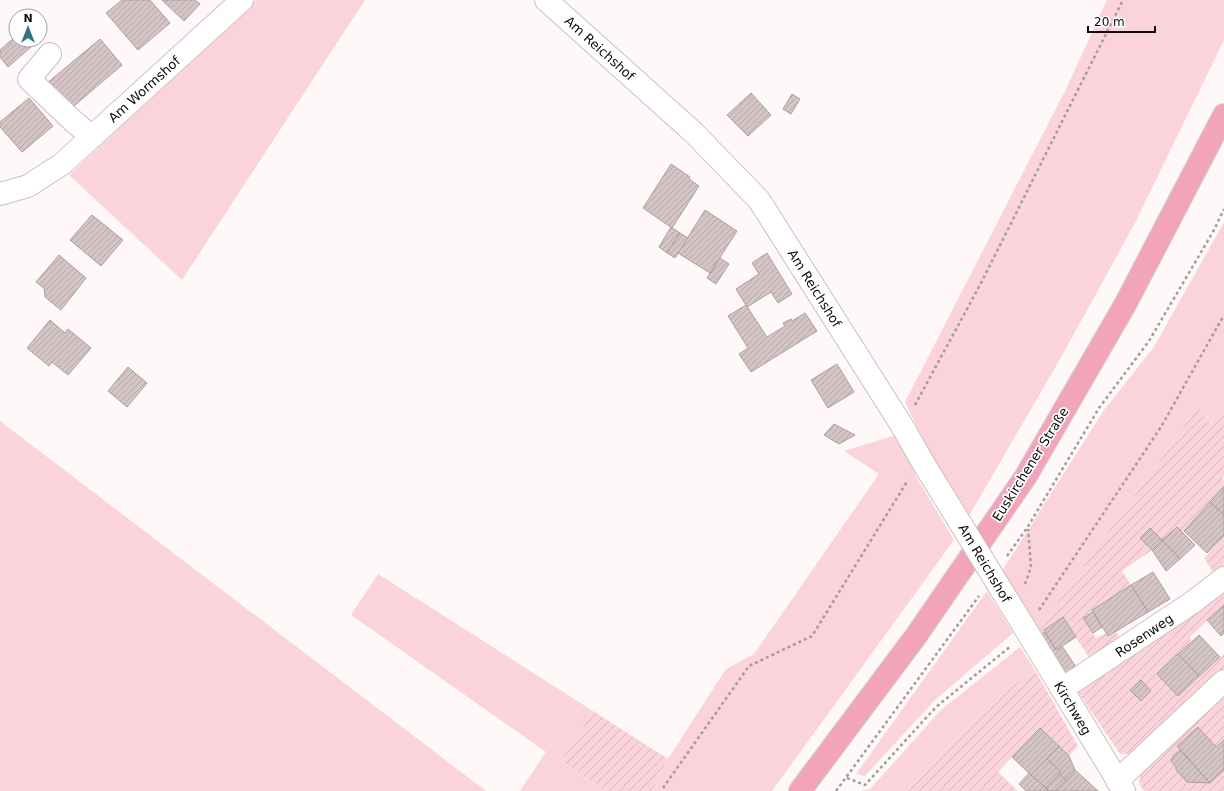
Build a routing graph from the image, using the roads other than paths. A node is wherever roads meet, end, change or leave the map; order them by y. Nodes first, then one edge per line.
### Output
1 (242, 0) edge
2 (546, 0) edge
3 (50, 54) dead end
4 (1224, 115) edge
5 (92, 137) junction
6 (0, 194) edge
7 (1224, 578) edge
8 (1029, 623) joint
9 (1224, 681) edge
10 (1062, 689) junction
11 (1121, 786) edge
12 (800, 791) edge

1 - 5 street, Am Wormshof
2 - 8 street, Am Reichshof, bridge
3 - 5 street
4 - 12 main road, Euskirchener Straße
5 - 6 street, Am Wormshof
7 - 10 street, Rosenweg
8 - 10 street, Kirchweg
9 - 11 street
10 - 11 street, Kirchweg

